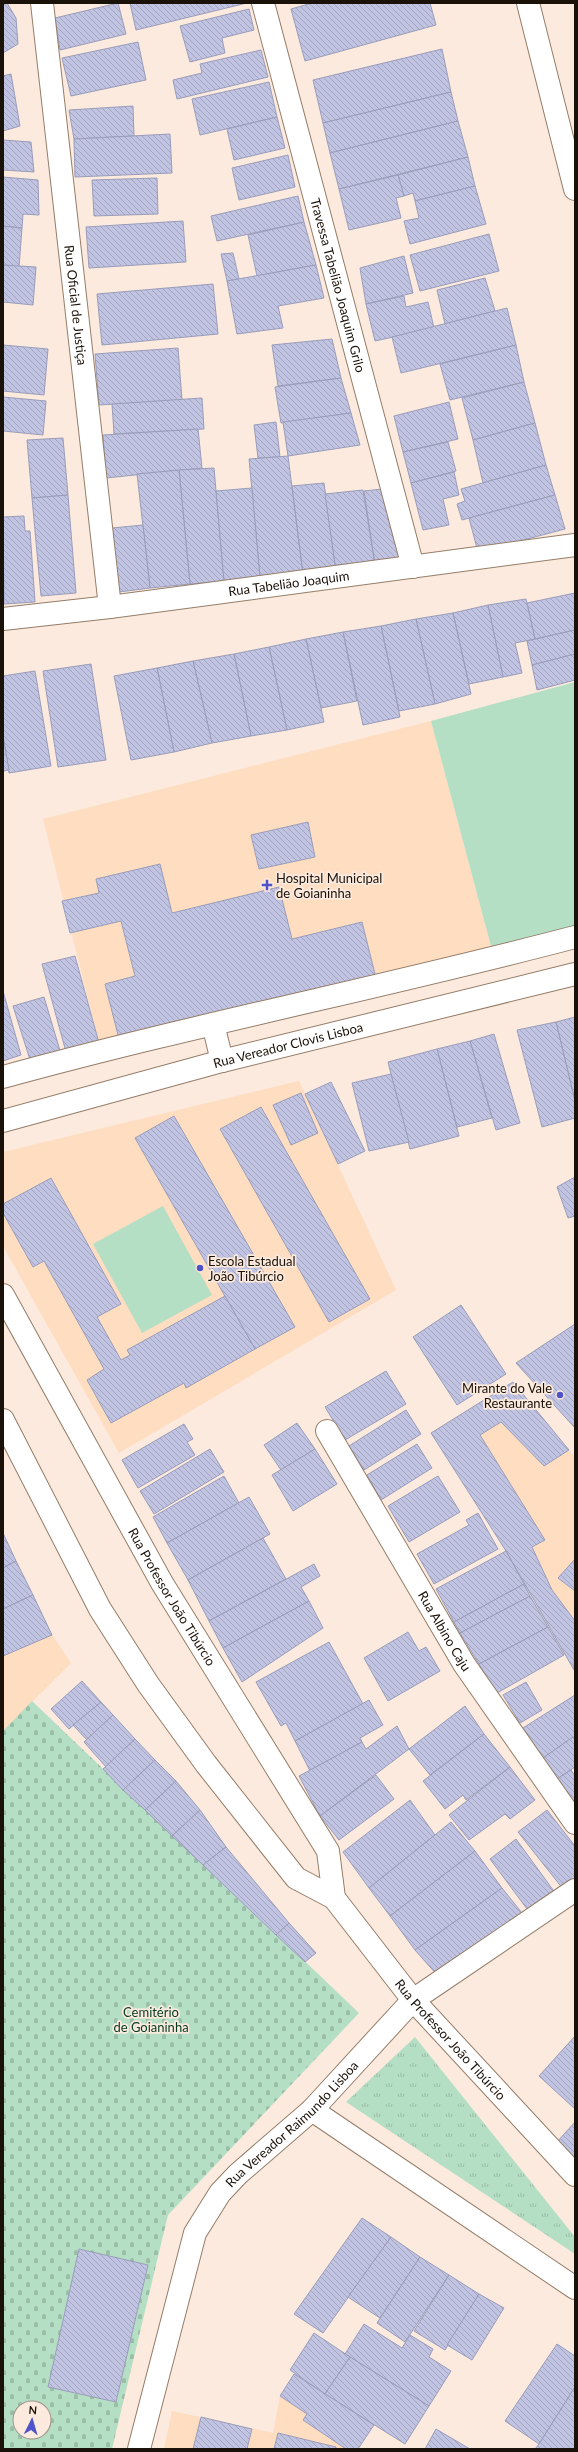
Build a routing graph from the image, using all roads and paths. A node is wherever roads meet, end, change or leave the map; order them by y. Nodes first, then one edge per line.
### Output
1 (42, 3) edge
2 (263, 3) edge
3 (528, 3) edge
4 (575, 189) edge
5 (575, 545) edge
6 (413, 567) junction
7 (110, 607) junction
8 (3, 619) edge
9 (575, 938) edge
10 (575, 974) edge
11 (389, 983) junction
12 (398, 1017) junction
13 (212, 1024) junction
14 (222, 1061) junction
15 (3, 1077) edge
16 (3, 1121) edge
17 (3, 1295) edge
18 (3, 1420) edge
19 (327, 1431) dead end
20 (575, 1823) edge
21 (575, 1890) edge
22 (334, 1898) junction
23 (413, 2000) junction
24 (312, 2110) junction
25 (575, 2174) edge
26 (575, 2288) edge
27 (139, 2449) edge

1 - 7 street, Rua Oficial de Justiça
2 - 6 street, Travessa Tabelião Joaquim Grilo
3 - 4 street
5 - 6 street, Rua Tabelião Joaquim
6 - 7 street, Rua Tabelião Joaquim
7 - 8 street, Rua Tabelião Joaquim
9 - 11 street
10 - 12 street, Rua Vereador Clovis Lisboa
11 - 12 street
11 - 13 street
12 - 14 street, Rua Vereador Clovis Lisboa
13 - 14 street
13 - 15 street
14 - 16 street, Rua Vereador Clovis Lisboa
17 - 22 street, Rua Professor João Tibúrcio
18 - 22 street, Rua Professor João Tibúrcio
19 - 20 street, Rua Albino Caju
21 - 23 street, Rua Vereador Raimundo Lisboa
22 - 23 street, Rua Professor João Tibúrcio
23 - 24 street, Rua Vereador Raimundo Lisboa
23 - 25 street, Rua Professor João Tibúrcio
24 - 26 street
24 - 27 street, Rua Vereador Raimundo Lisboa

